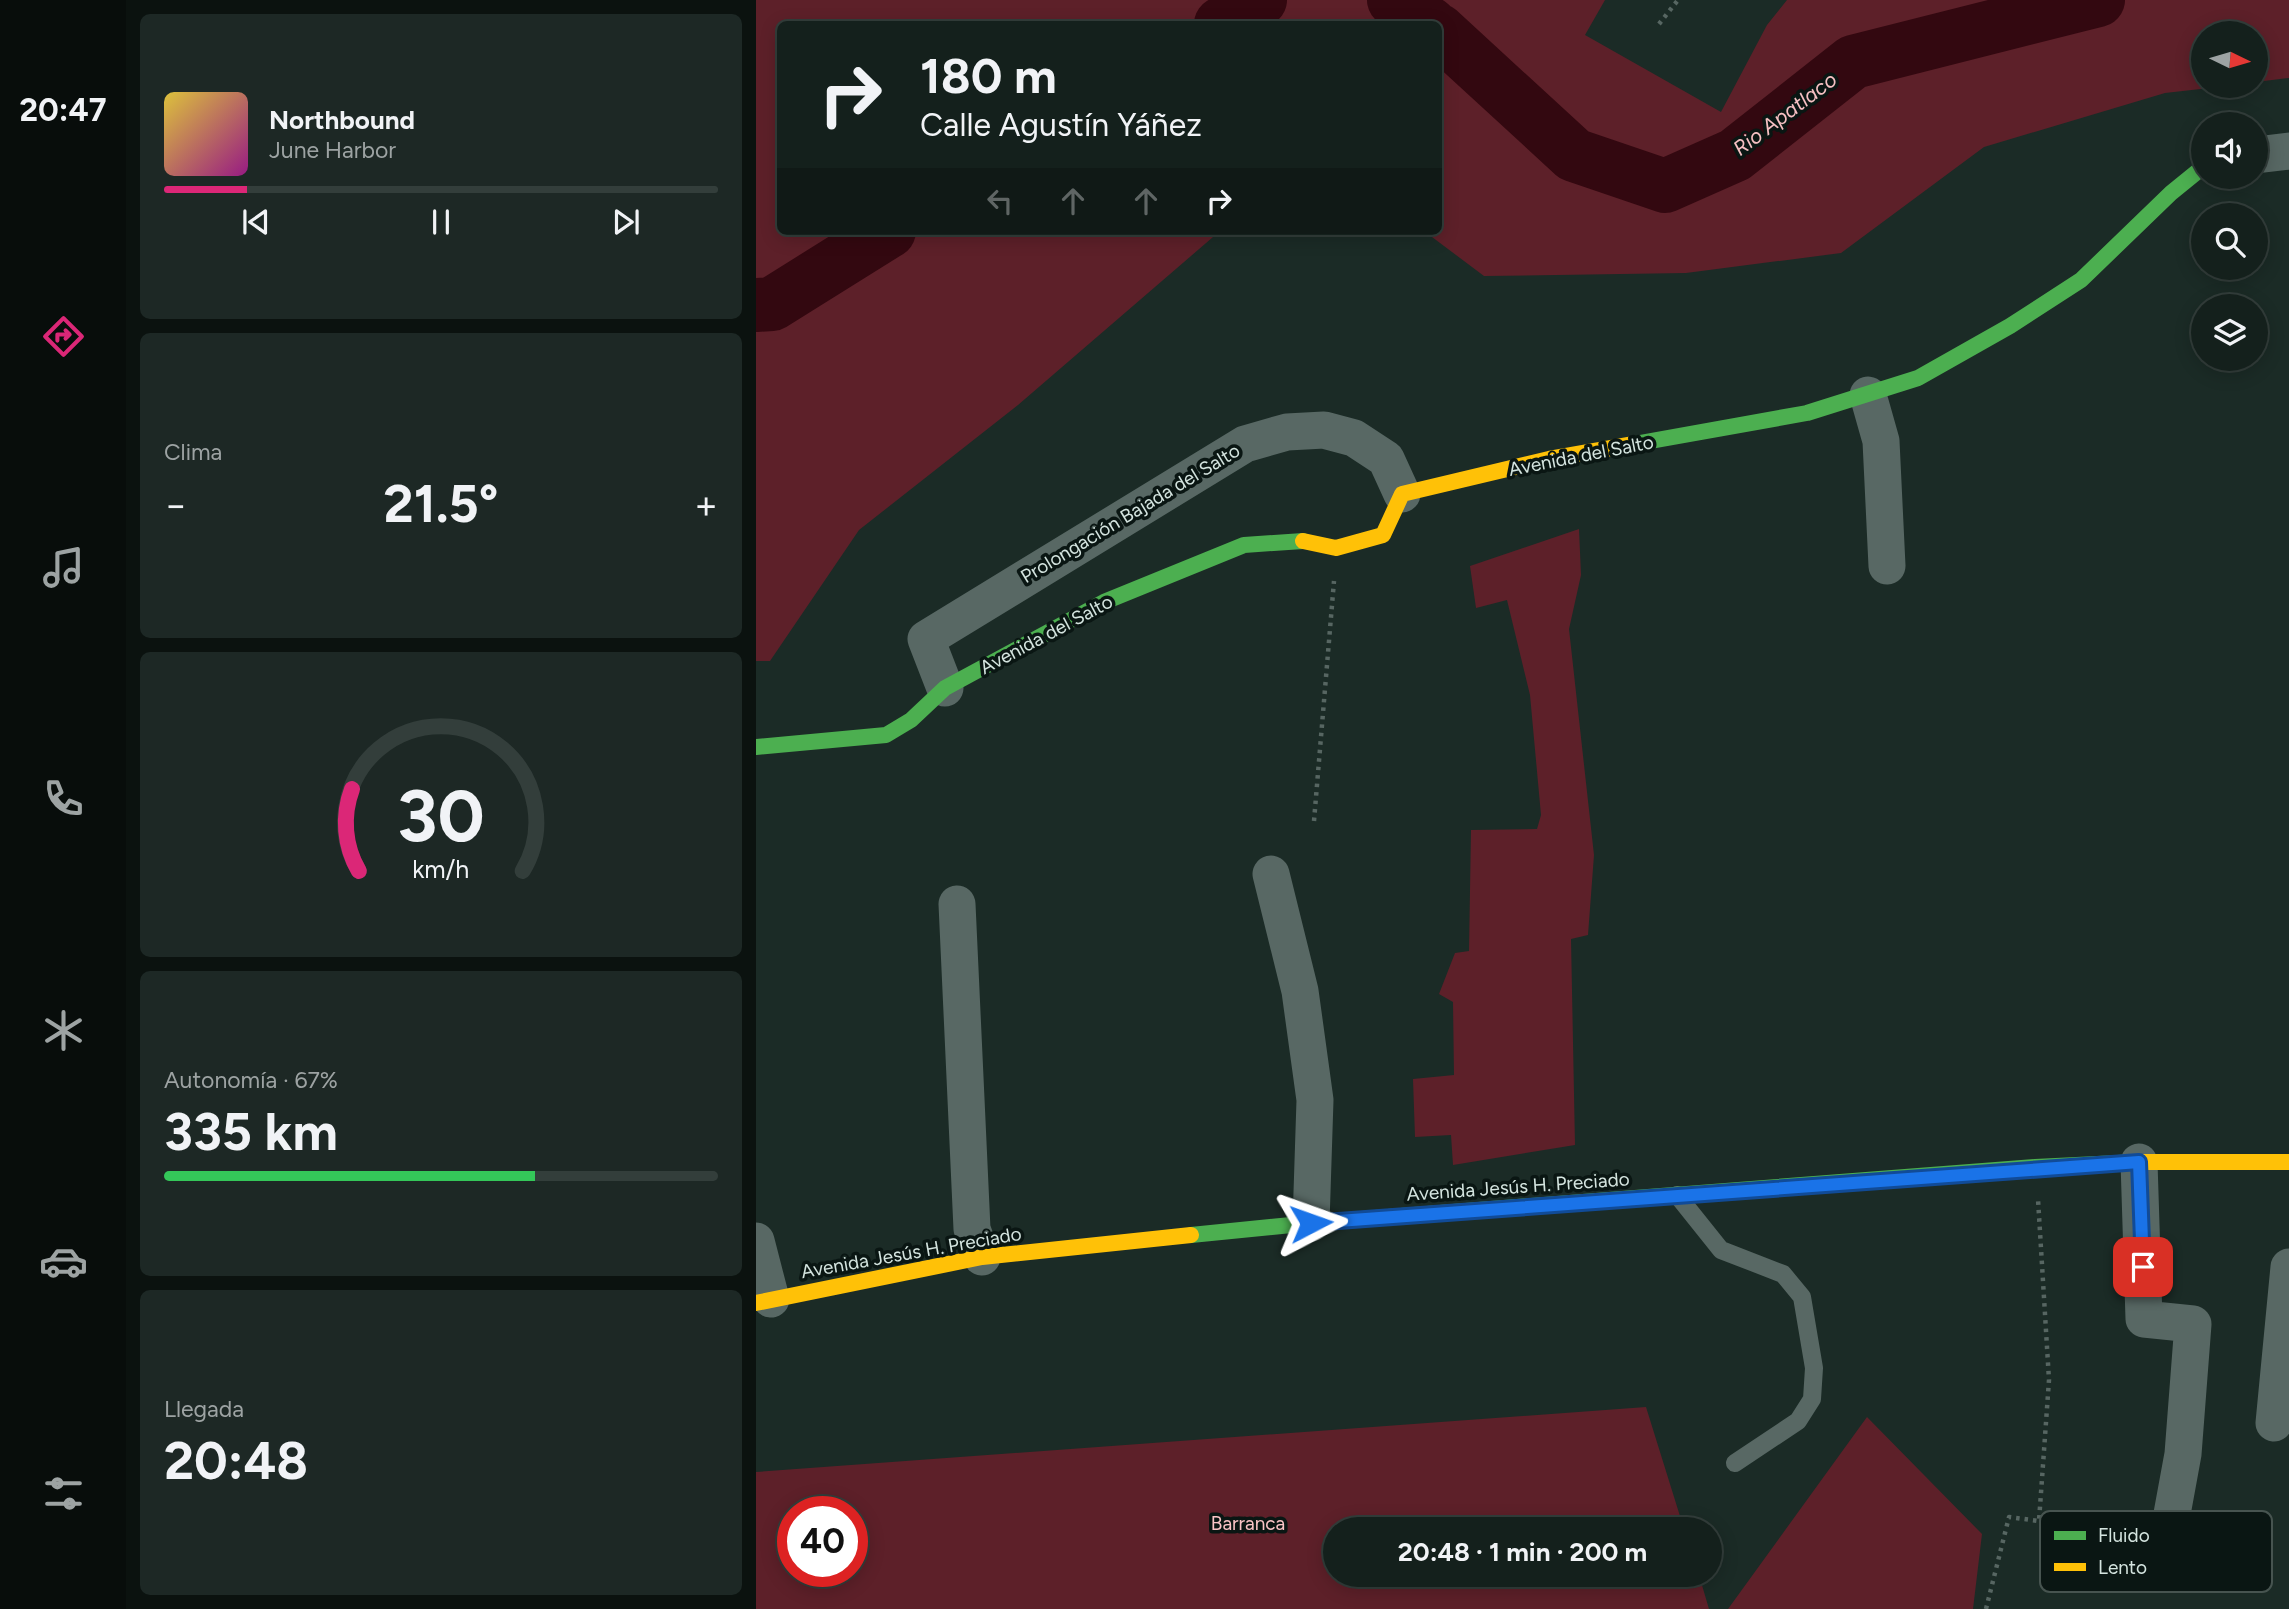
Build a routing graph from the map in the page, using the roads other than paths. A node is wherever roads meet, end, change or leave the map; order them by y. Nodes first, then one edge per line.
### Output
1 (2289, 151) edge
2 (2268, 154) edge
3 (2191, 176) edge
4 (1868, 395) junction
5 (1402, 494) junction
6 (1886, 566) dead end
7 (945, 688) junction
8 (756, 747) edge
9 (1271, 874) dead end
10 (957, 904) dead end
11 (2139, 1162) junction
12 (2289, 1163) edge
13 (1677, 1195) junction
14 (1311, 1223) junction
15 (756, 1241) edge
16 (982, 1257) junction
17 (2289, 1267) edge
18 (763, 1301) edge
19 (2274, 1423) dead end
20 (1735, 1463) dead end
21 (2173, 1511) edge

1 - 2 street
3 - 4 street, Avenida del Salto
4 - 5 street, Avenida del Salto
4 - 6 street
5 - 7 street, Avenida del Salto
5 - 7 street, Prolongación Bajada del Salto
7 - 8 street
9 - 14 street
10 - 16 street
11 - 12 street, Avenida Jesús H. Preciado
11 - 13 street, Avenida Jesús H. Preciado
11 - 21 street
13 - 14 street, Avenida Jesús H. Preciado
13 - 20 lane
14 - 16 street, Avenida Jesús H. Preciado
15 - 18 street
16 - 18 street, Avenida Jesús H. Preciado
17 - 19 street

